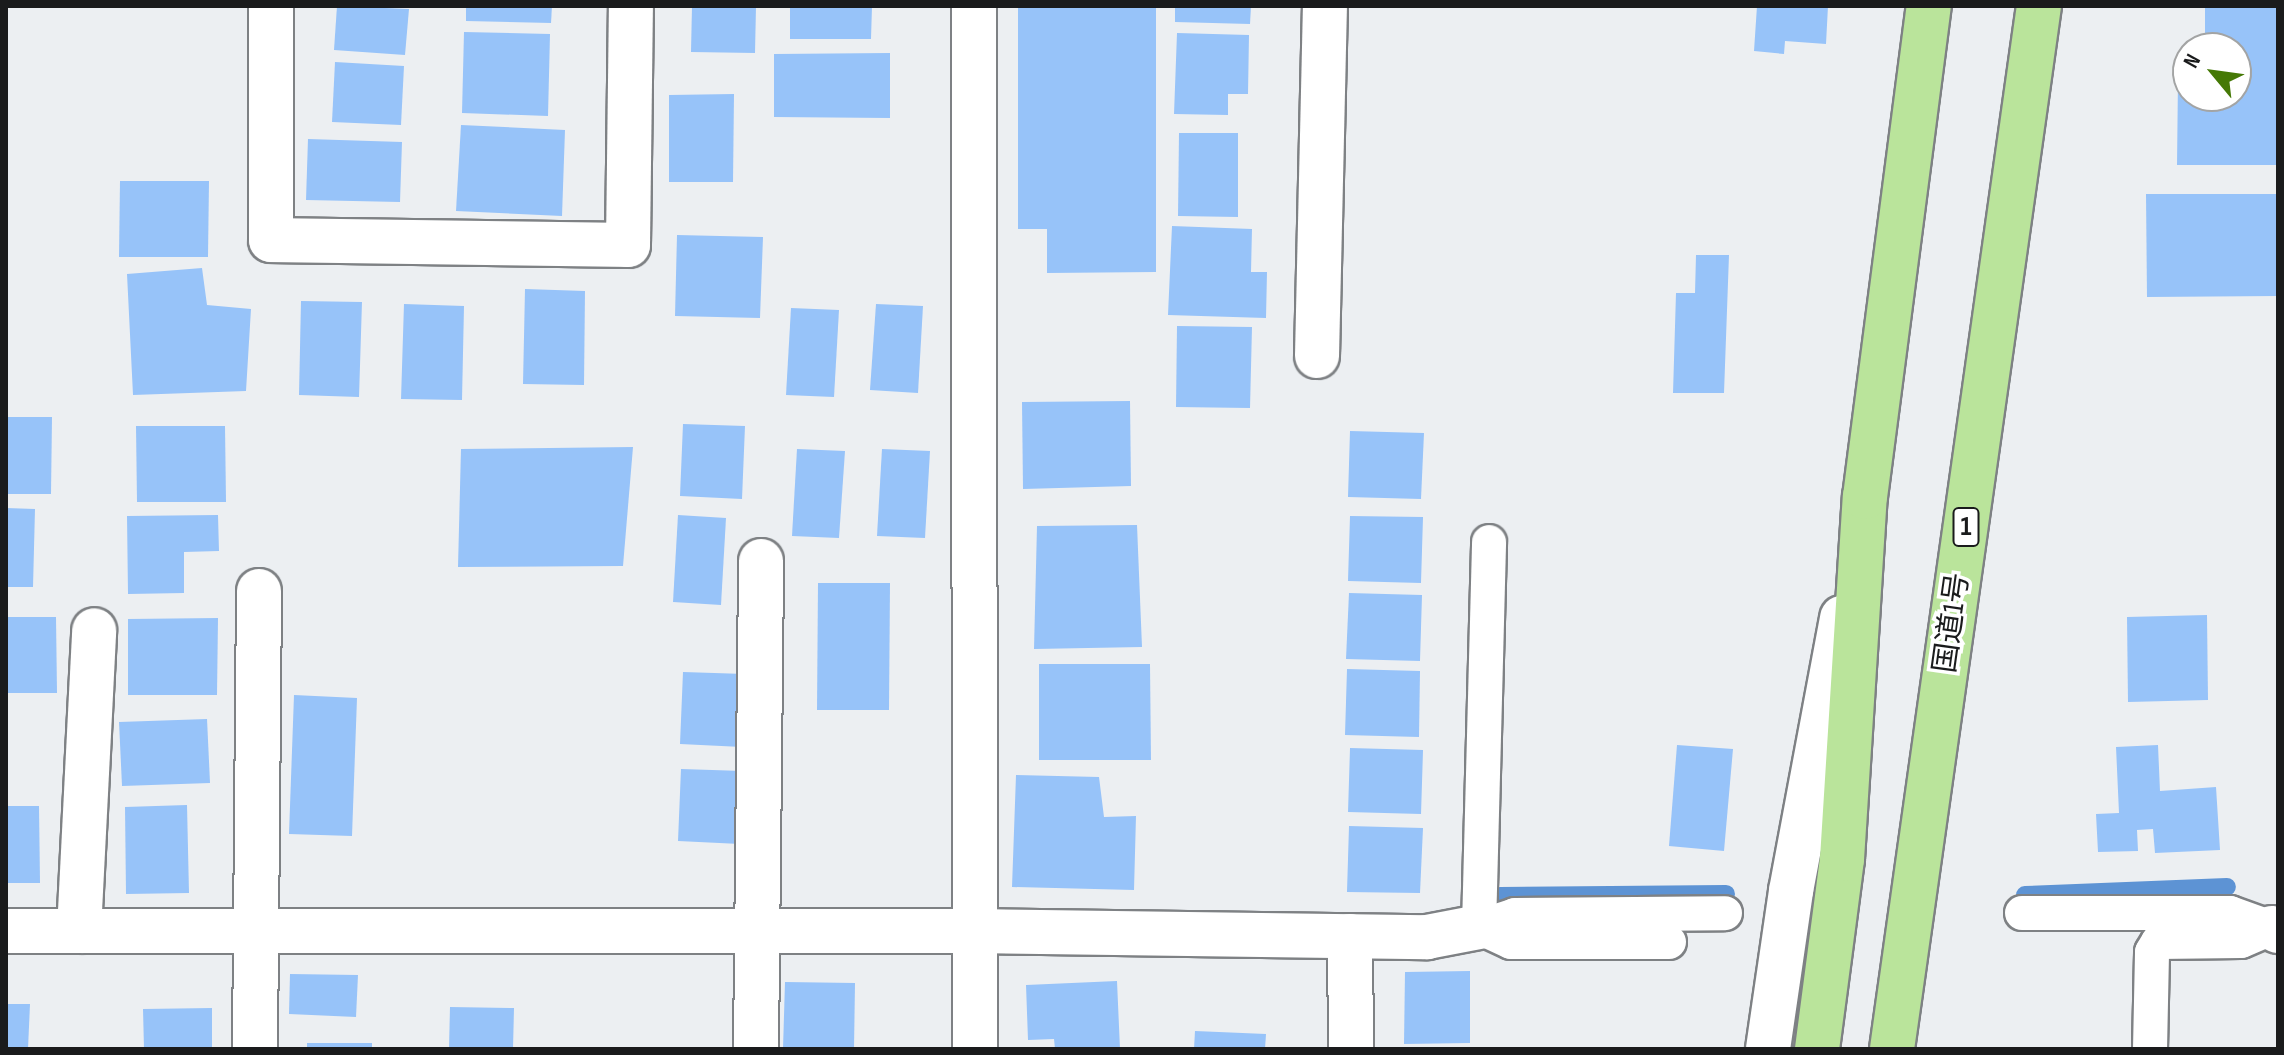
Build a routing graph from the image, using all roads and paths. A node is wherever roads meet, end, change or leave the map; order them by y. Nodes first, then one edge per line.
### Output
1 (271, 6) edge
2 (631, 6) edge
3 (974, 6) edge
4 (1325, 6) edge
5 (1929, 6) edge
6 (2039, 6) edge
7 (1317, 356) dead end
8 (1865, 497) junction
9 (1489, 542) dead end
10 (761, 561) dead end
11 (259, 591) dead end
12 (94, 630) dead end
13 (1725, 913) dead end
14 (2022, 913) dead end
15 (1479, 927) junction
16 (757, 930) junction
17 (2275, 930) edge
18 (6, 931) edge
19 (79, 931) junction
20 (975, 931) junction
21 (252, 932) junction
22 (1350, 936) junction
23 (1669, 942) dead end
24 (255, 1049) edge
25 (756, 1049) edge
26 (975, 1049) edge
27 (1351, 1049) edge
28 (1768, 1049) edge
29 (1817, 1049) edge
30 (1892, 1049) edge
31 (2150, 1049) edge

1 - 2 street
3 - 20 street
4 - 7 street
5 - 8 highway
6 - 30 highway, 国道1号 / 1
8 - 28 street
8 - 29 highway
9 - 15 lane
10 - 16 street
11 - 21 street
12 - 19 street
13 - 15 lane
14 - 17 lane
15 - 22 street
15 - 23 lane
16 - 20 street
16 - 21 street
16 - 25 street
17 - 31 lane
18 - 19 street
19 - 21 street
20 - 22 street
20 - 26 street
21 - 24 street
22 - 27 street

